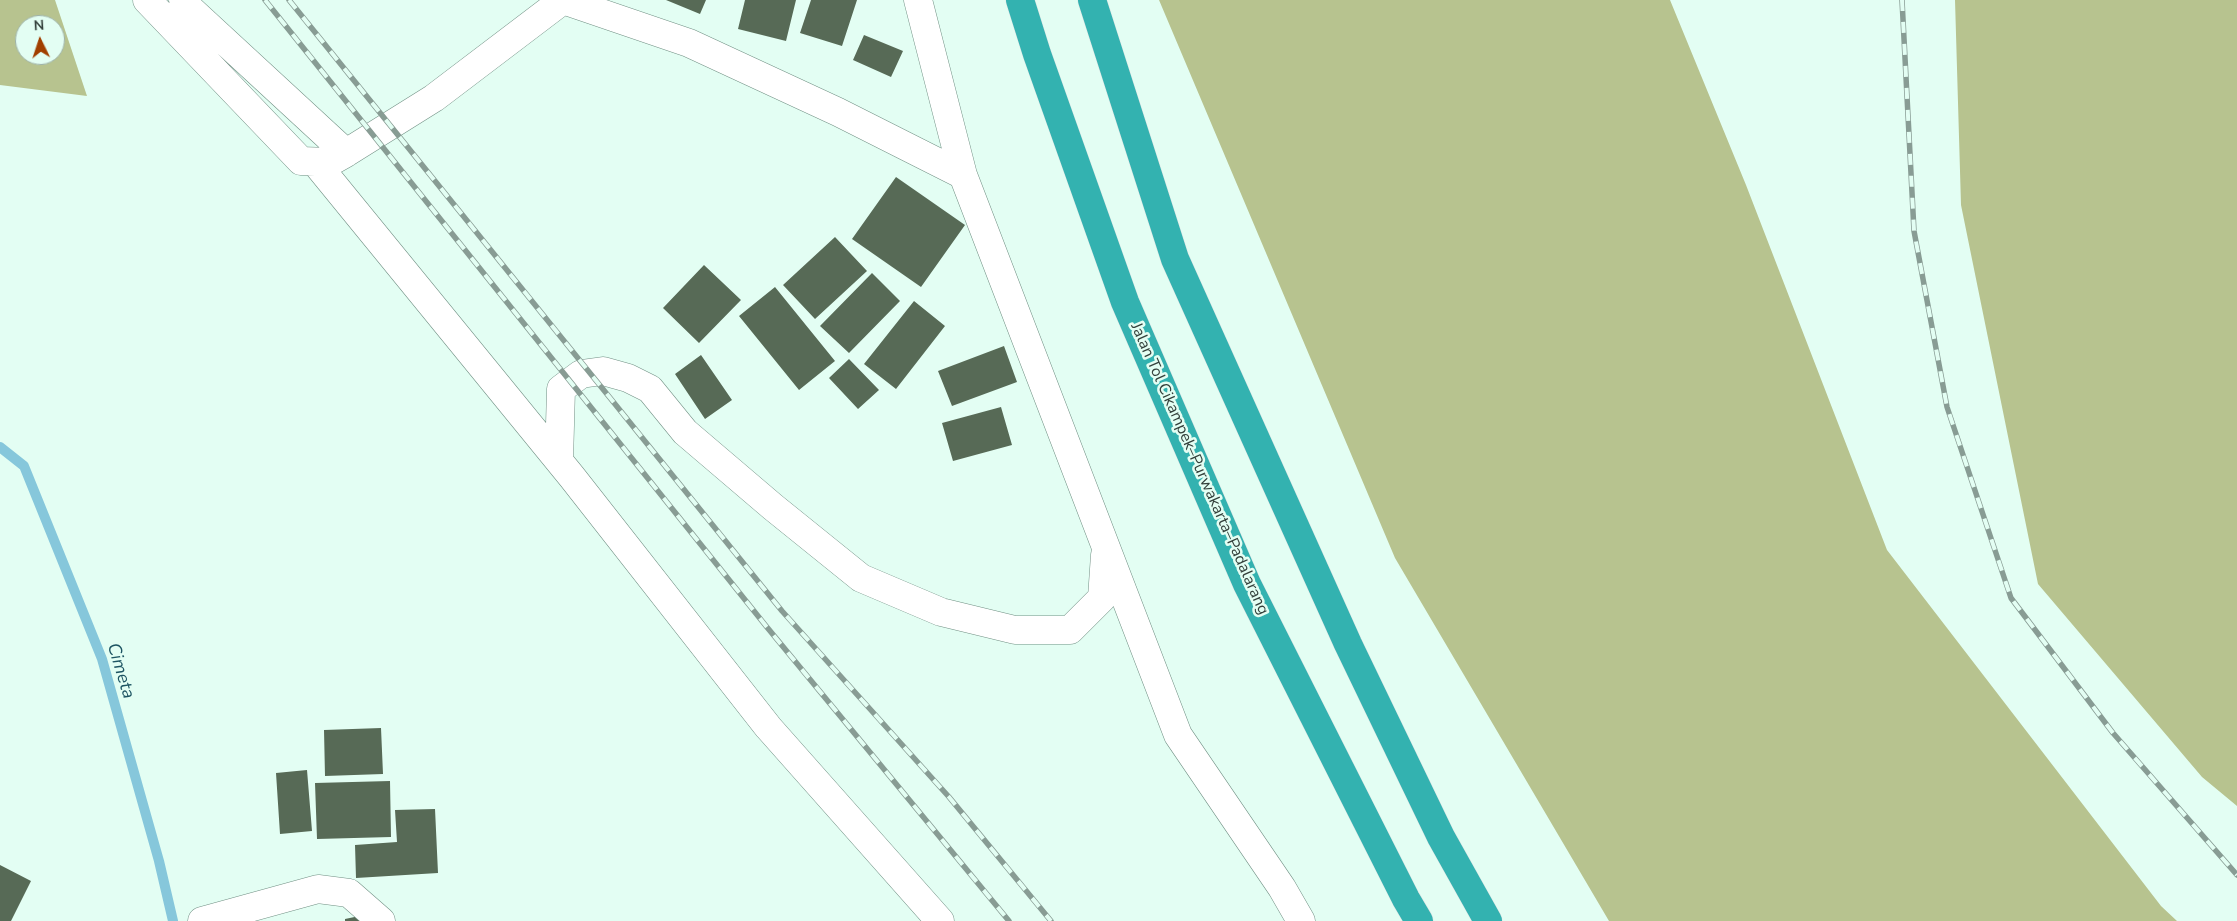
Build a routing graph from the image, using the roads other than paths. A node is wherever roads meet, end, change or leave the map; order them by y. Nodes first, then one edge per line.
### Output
1 (147, 0) edge
2 (183, 0) edge
3 (563, 0) edge
4 (918, 0) edge
5 (1020, 0) edge
6 (1092, 0) edge
7 (346, 153) junction
8 (315, 162) junction
9 (963, 175) junction
10 (559, 461) junction
11 (1106, 549) junction
12 (206, 919) edge
13 (381, 921) edge
14 (940, 921) edge
15 (1301, 921) edge
16 (1420, 921) edge
17 (1488, 921) edge

1 - 8 street
2 - 7 street
3 - 7 street
3 - 9 street
4 - 9 street
5 - 16 highway, Jalan Tol Cikampek–Purwakarta–Padalarang
6 - 17 highway
7 - 8 street
8 - 10 street
9 - 11 street
10 - 11 street
10 - 14 street
11 - 15 street
12 - 13 street

